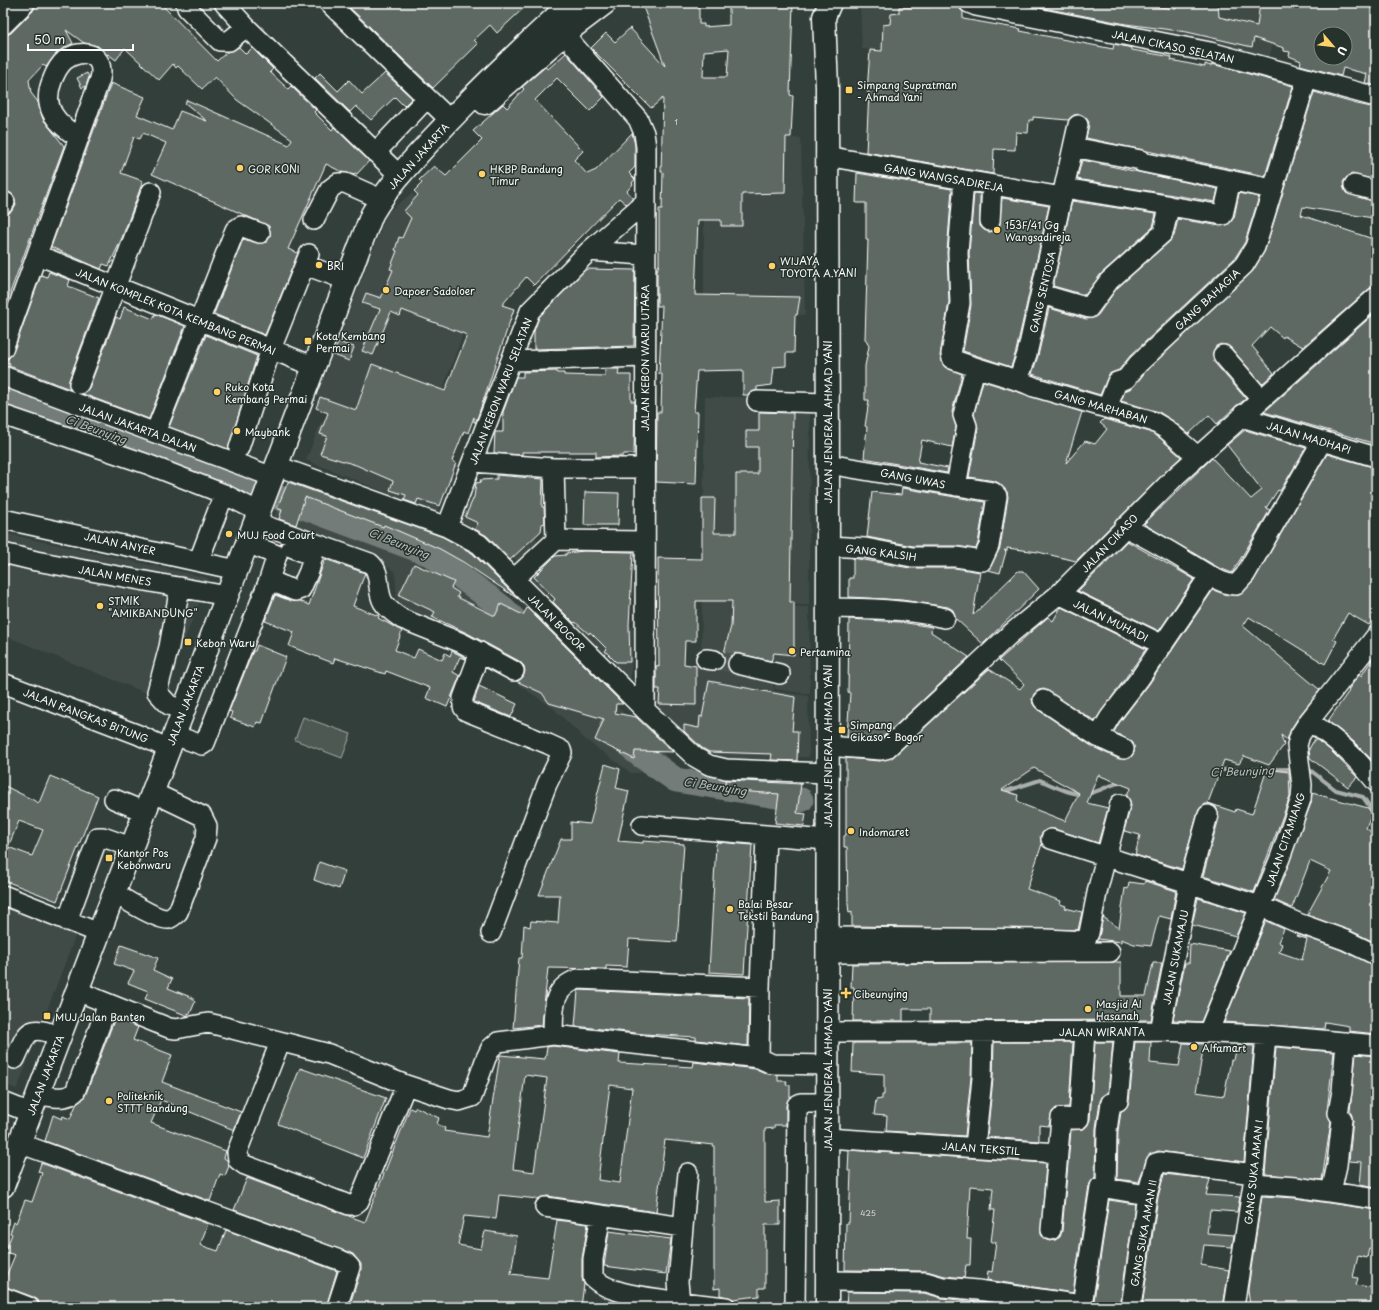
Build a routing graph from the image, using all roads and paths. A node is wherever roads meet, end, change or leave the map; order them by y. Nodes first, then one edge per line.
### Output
1 (25, 3) edge
2 (186, 3) edge
3 (224, 3) edge
4 (329, 3) edge
5 (551, 3) edge
6 (571, 3) edge
7 (605, 3) edge
8 (969, 3) edge
9 (822, 8) edge
10 (3, 25) edge
11 (246, 27) junction
12 (564, 34) junction
13 (1307, 78) junction
14 (1376, 97) edge
15 (427, 98) junction
16 (454, 116) junction
17 (1078, 125) dead end
18 (79, 138) dead end
19 (1073, 147) junction
20 (376, 152) junction
21 (826, 156) junction
22 (399, 175) junction
23 (1231, 180) junction
24 (964, 181) junction
25 (992, 185) junction
26 (1354, 185) dead end
27 (1272, 189) junction
28 (1376, 191) edge
29 (151, 192) dead end
30 (1063, 193) junction
31 (381, 199) junction
32 (644, 203) junction
33 (1169, 206) junction
34 (314, 220) dead end
35 (990, 221) dead end
36 (260, 233) dead end
37 (589, 250) junction
38 (38, 255) junction
39 (644, 255) junction
40 (346, 280) junction
41 (116, 286) junction
42 (1041, 294) junction
43 (1376, 297) edge
44 (199, 320) junction
45 (3, 349) edge
46 (271, 349) junction
47 (1223, 355) dead end
48 (644, 357) junction
49 (511, 361) junction
50 (970, 366) junction
51 (315, 367) junction
52 (3, 376) edge
53 (1018, 380) junction
54 (79, 384) dead end
55 (1261, 399) junction
56 (757, 401) dead end
57 (827, 403) junction
58 (1107, 408) junction
59 (1244, 414) junction
60 (3, 415) edge
61 (159, 423) dead end
62 (1322, 441) junction
63 (239, 448) dead end
64 (1197, 456) junction
65 (1376, 457) edge
66 (473, 462) junction
67 (828, 464) junction
68 (554, 468) junction
69 (644, 468) junction
70 (274, 474) junction
71 (956, 486) junction
72 (224, 494) junction
73 (258, 514) junction
74 (3, 519) edge
75 (447, 527) junction
76 (1124, 527) junction
77 (556, 540) junction
78 (644, 541) junction
79 (247, 543) junction
80 (828, 546) junction
81 (3, 553) edge
82 (277, 555) junction
83 (199, 560) junction
84 (982, 561) joint
85 (237, 570) junction
86 (1210, 575) junction
87 (514, 579) junction
88 (269, 580) junction
89 (180, 587) junction
90 (1059, 594) junction
91 (227, 596) junction
92 (827, 608) junction
93 (945, 618) dead end
94 (1376, 636) edge
95 (1163, 645) junction
96 (480, 652) junction
97 (738, 664) tunnel mouth
98 (514, 671) dead end
99 (780, 674) dead end
100 (3, 682) edge
101 (1043, 700) dead end
102 (183, 710) junction
103 (645, 710) junction
104 (1309, 721) junction
105 (1098, 737) junction
106 (171, 742) junction
107 (827, 746) junction
108 (1124, 749) dead end
109 (827, 773) junction
110 (1376, 782) edge
111 (114, 799) dead end
112 (148, 802) junction
113 (1120, 804) dead end
114 (1208, 815) dead end
115 (642, 825) dead end
116 (766, 835) junction
117 (1051, 839) dead end
118 (827, 840) junction
119 (131, 847) junction
120 (1106, 857) junction
121 (1189, 884) junction
122 (114, 893) junction
123 (3, 896) edge
124 (1260, 906) junction
125 (67, 921) junction
126 (99, 933) junction
127 (491, 933) dead end
128 (827, 945) junction
129 (1110, 952) dead end
130 (1376, 956) edge
131 (760, 987) junction
132 (77, 991) junction
133 (108, 1004) junction
134 (983, 1031) junction
135 (1085, 1031) junction
136 (1126, 1031) junction
137 (1160, 1031) junction
138 (827, 1032) junction
139 (1208, 1033) junction
140 (553, 1035) junction
141 (59, 1036) junction
142 (1266, 1036) junction
143 (280, 1042) junction
144 (1346, 1042) junction
145 (1376, 1045) edge
146 (759, 1058) junction
147 (15, 1059) dead end
148 (828, 1065) junction
149 (406, 1085) junction
150 (3, 1102) edge
151 (34, 1104) junction
152 (828, 1104) junction
153 (827, 1138) junction
154 (975, 1147) junction
155 (1058, 1153) junction
156 (11, 1155) edge
157 (688, 1173) dead end
158 (1254, 1179) junction
159 (3, 1186) edge
160 (1106, 1188) junction
161 (1331, 1192) junction
162 (1148, 1195) junction
163 (1376, 1199) edge
164 (545, 1207) dead end
165 (601, 1215) junction
166 (683, 1227) junction
167 (1051, 1230) dead end
168 (827, 1281) junction
169 (3, 1298) edge
170 (680, 1302) junction
171 (29, 1307) edge
172 (337, 1307) edge
173 (726, 1307) edge
174 (795, 1307) edge
175 (827, 1307) edge
176 (1131, 1307) edge
177 (1234, 1307) edge

1 - 10 street
2 - 11 street
3 - 11 street
4 - 15 street
5 - 16 main road
6 - 16 main road, JALAN JAKARTA
7 - 12 main road
8 - 13 street, JALAN CIKASO SELATAN
9 - 21 main road, JALAN JENDERAL AHMAD YANI
11 - 20 street
12 - 16 main road
12 - 32 street, JALAN KEBON WARU UTARA
13 - 14 street, JALAN CIKASO SELATAN
13 - 27 street, GANG BAHAGIA
15 - 16 street
15 - 20 street
16 - 22 main road, JALAN JAKARTA
17 - 19 street, GANG SENTOSA
18 - 38 street
19 - 23 street
19 - 30 street, GANG SENTOSA
20 - 22 street
21 - 24 street, GANG WANGSADIREJA
21 - 57 main road, JALAN JENDERAL AHMAD YANI
22 - 31 main road, JALAN JAKARTA
23 - 27 street
23 - 33 street, GANG WANGSADIREJA
24 - 25 street, GANG WANGSADIREJA
24 - 50 street
25 - 30 street, GANG WANGSADIREJA
25 - 35 street
26 - 28 street
27 - 58 street, GANG BAHAGIA
29 - 41 street
30 - 33 street, GANG WANGSADIREJA
30 - 42 street, GANG SENTOSA
31 - 34 street
31 - 40 main road, JALAN JAKARTA
32 - 37 street, JALAN KEBON WARU SELATAN
32 - 39 street, JALAN KEBON WARU UTARA
33 - 42 street
36 - 44 street
37 - 39 street
37 - 49 street, JALAN KEBON WARU SELATAN
38 - 41 street, JALAN KOMPLEK KOTA KEMBANG PERMAI
38 - 45 street
39 - 48 street, JALAN KEBON WARU UTARA
40 - 46 street
40 - 51 main road, JALAN JAKARTA
41 - 44 street, JALAN KOMPLEK KOTA KEMBANG PERMAI
41 - 54 street
42 - 53 street, GANG SENTOSA
43 - 55 street, JALAN CIKASO
44 - 46 street, JALAN KOMPLEK KOTA KEMBANG PERMAI
44 - 61 street
46 - 51 street, JALAN KOMPLEK KOTA KEMBANG PERMAI
46 - 63 street
47 - 55 street
48 - 49 street
48 - 69 street, JALAN KEBON WARU UTARA
49 - 66 street, JALAN KEBON WARU SELATAN
50 - 53 street
50 - 71 street
51 - 70 main road, JALAN JAKARTA
52 - 70 street, JALAN JAKARTA DALAN
53 - 58 street, GANG MARHABAN
55 - 59 street, JALAN CIKASO
56 - 57 street
57 - 67 main road, JALAN JENDERAL AHMAD YANI
58 - 64 street, GANG MARHABAN
59 - 62 street, JALAN MADHAPI
59 - 64 street, JALAN CIKASO
60 - 72 street
62 - 65 street, JALAN MADHAPI
62 - 86 street
64 - 76 street, JALAN CIKASO
66 - 68 street
66 - 75 street, JALAN KEBON WARU SELATAN
67 - 71 street, GANG UWAS
67 - 80 main road, JALAN JENDERAL AHMAD YANI
68 - 69 street
68 - 77 street
69 - 78 street, JALAN KEBON WARU UTARA
70 - 73 main road, JALAN JAKARTA
70 - 75 street, JALAN BOGOR
71 - 84 street, GANG UWAS
72 - 73 street
72 - 83 street
73 - 79 main road, JALAN JAKARTA
73 - 96 street
74 - 83 street, JALAN ANYER
75 - 87 street, JALAN BOGOR
76 - 86 street
76 - 90 street, JALAN CIKASO
77 - 78 street
77 - 87 street
78 - 103 street, JALAN KEBON WARU UTARA
79 - 82 street
79 - 85 main road, JALAN JAKARTA
80 - 84 street, GANG KALSIH
80 - 92 main road, JALAN JENDERAL AHMAD YANI
81 - 89 street, JALAN MENES
82 - 88 street
82 - 88 street
83 - 85 street, JALAN ANYER
85 - 91 main road, JALAN JAKARTA
86 - 95 street
87 - 103 street, JALAN BOGOR
88 - 106 street, JALAN RANGKAS BITUNG
89 - 91 street, JALAN MENES
89 - 102 street
90 - 95 street, JALAN MUHADI
90 - 107 street, JALAN CIKASO
91 - 102 main road, JALAN JAKARTA
92 - 93 street
92 - 107 main road, JALAN JENDERAL AHMAD YANI
94 - 104 street, JALAN CITAMIANG
95 - 105 street
96 - 98 street
96 - 127 street
97 - 99 street
100 - 106 street, JALAN RANGKAS BITUNG
101 - 105 street
102 - 106 main road, JALAN JAKARTA
103 - 109 street, JALAN BOGOR
104 - 110 street
104 - 124 street, JALAN CITAMIANG
105 - 108 street
106 - 112 main road, JALAN JAKARTA
107 - 109 main road, JALAN JENDERAL AHMAD YANI
109 - 118 main road, JALAN JENDERAL AHMAD YANI
111 - 112 street
112 - 119 main road, JALAN JAKARTA
112 - 122 street
113 - 120 street
114 - 121 street, JALAN SUKAMAJU
115 - 116 street
116 - 118 street
116 - 131 street
117 - 120 street
118 - 128 main road, JALAN JENDERAL AHMAD YANI
119 - 122 main road, JALAN JAKARTA
119 - 125 street
120 - 121 street
120 - 128 street
121 - 124 street
121 - 137 street, JALAN SUKAMAJU
122 - 126 main road, JALAN JAKARTA
123 - 125 street
124 - 130 street
124 - 139 street, JALAN CITAMIANG
125 - 126 street
126 - 132 main road, JALAN JAKARTA
128 - 129 street
128 - 138 main road, JALAN JENDERAL AHMAD YANI
131 - 140 street
131 - 146 street
132 - 133 street
132 - 141 main road, JALAN JAKARTA
133 - 143 street
133 - 151 street
134 - 135 street, JALAN WIRANTA
134 - 138 street, JALAN WIRANTA
134 - 154 street
135 - 136 street, JALAN WIRANTA
135 - 155 street
136 - 137 street, JALAN WIRANTA
136 - 160 street
137 - 139 street, JALAN WIRANTA
138 - 148 main road, JALAN JENDERAL AHMAD YANI
139 - 142 street, JALAN WIRANTA
140 - 146 street
140 - 149 street
141 - 147 street
141 - 151 main road, JALAN JAKARTA
142 - 144 street, JALAN WIRANTA
142 - 158 street, GANG SUKA AMAN I
143 - 149 street
143 - 149 street
144 - 145 street, JALAN WIRANTA
144 - 161 street
146 - 148 street
148 - 152 main road, JALAN JENDERAL AHMAD YANI
150 - 151 street
151 - 156 main road, JALAN JAKARTA
152 - 153 main road, JALAN JENDERAL AHMAD YANI
152 - 174 street
153 - 154 street, JALAN TEKSTIL
153 - 168 main road, JALAN JENDERAL AHMAD YANI
154 - 155 street, JALAN TEKSTIL
155 - 167 street
156 - 159 main road, JALAN JAKARTA
156 - 172 street
157 - 166 street
158 - 161 street
158 - 162 street, GANG SUKA AMAN II
158 - 177 street, GANG SUKA AMAN I
160 - 162 street
160 - 168 street
161 - 163 street
162 - 176 street, GANG SUKA AMAN II
164 - 165 street
165 - 166 street
165 - 170 street
166 - 170 street
168 - 175 main road, JALAN JENDERAL AHMAD YANI
169 - 171 street
170 - 173 street

